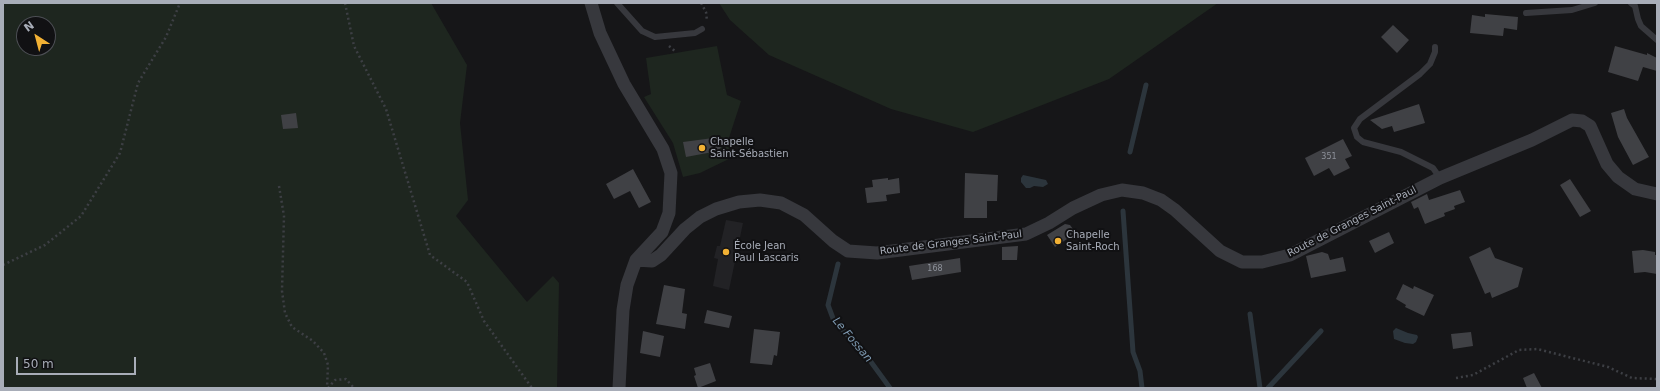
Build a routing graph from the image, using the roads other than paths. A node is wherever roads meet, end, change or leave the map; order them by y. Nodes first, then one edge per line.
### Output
1 (591, 3) edge
2 (617, 3) edge
3 (1595, 3) edge
4 (1631, 3) edge
5 (1526, 14) dead end
6 (702, 29) road end
7 (1657, 40) edge
8 (1435, 46) dead end
9 (1440, 178) junction
10 (1657, 194) edge
11 (636, 260) junction
12 (619, 388) edge

1 - 11 street
2 - 6 lane
3 - 5 lane
4 - 7 lane
8 - 9 lane
9 - 10 street, Route de Granges Saint-Paul
9 - 11 street, Route de Granges Saint-Paul
11 - 12 street

